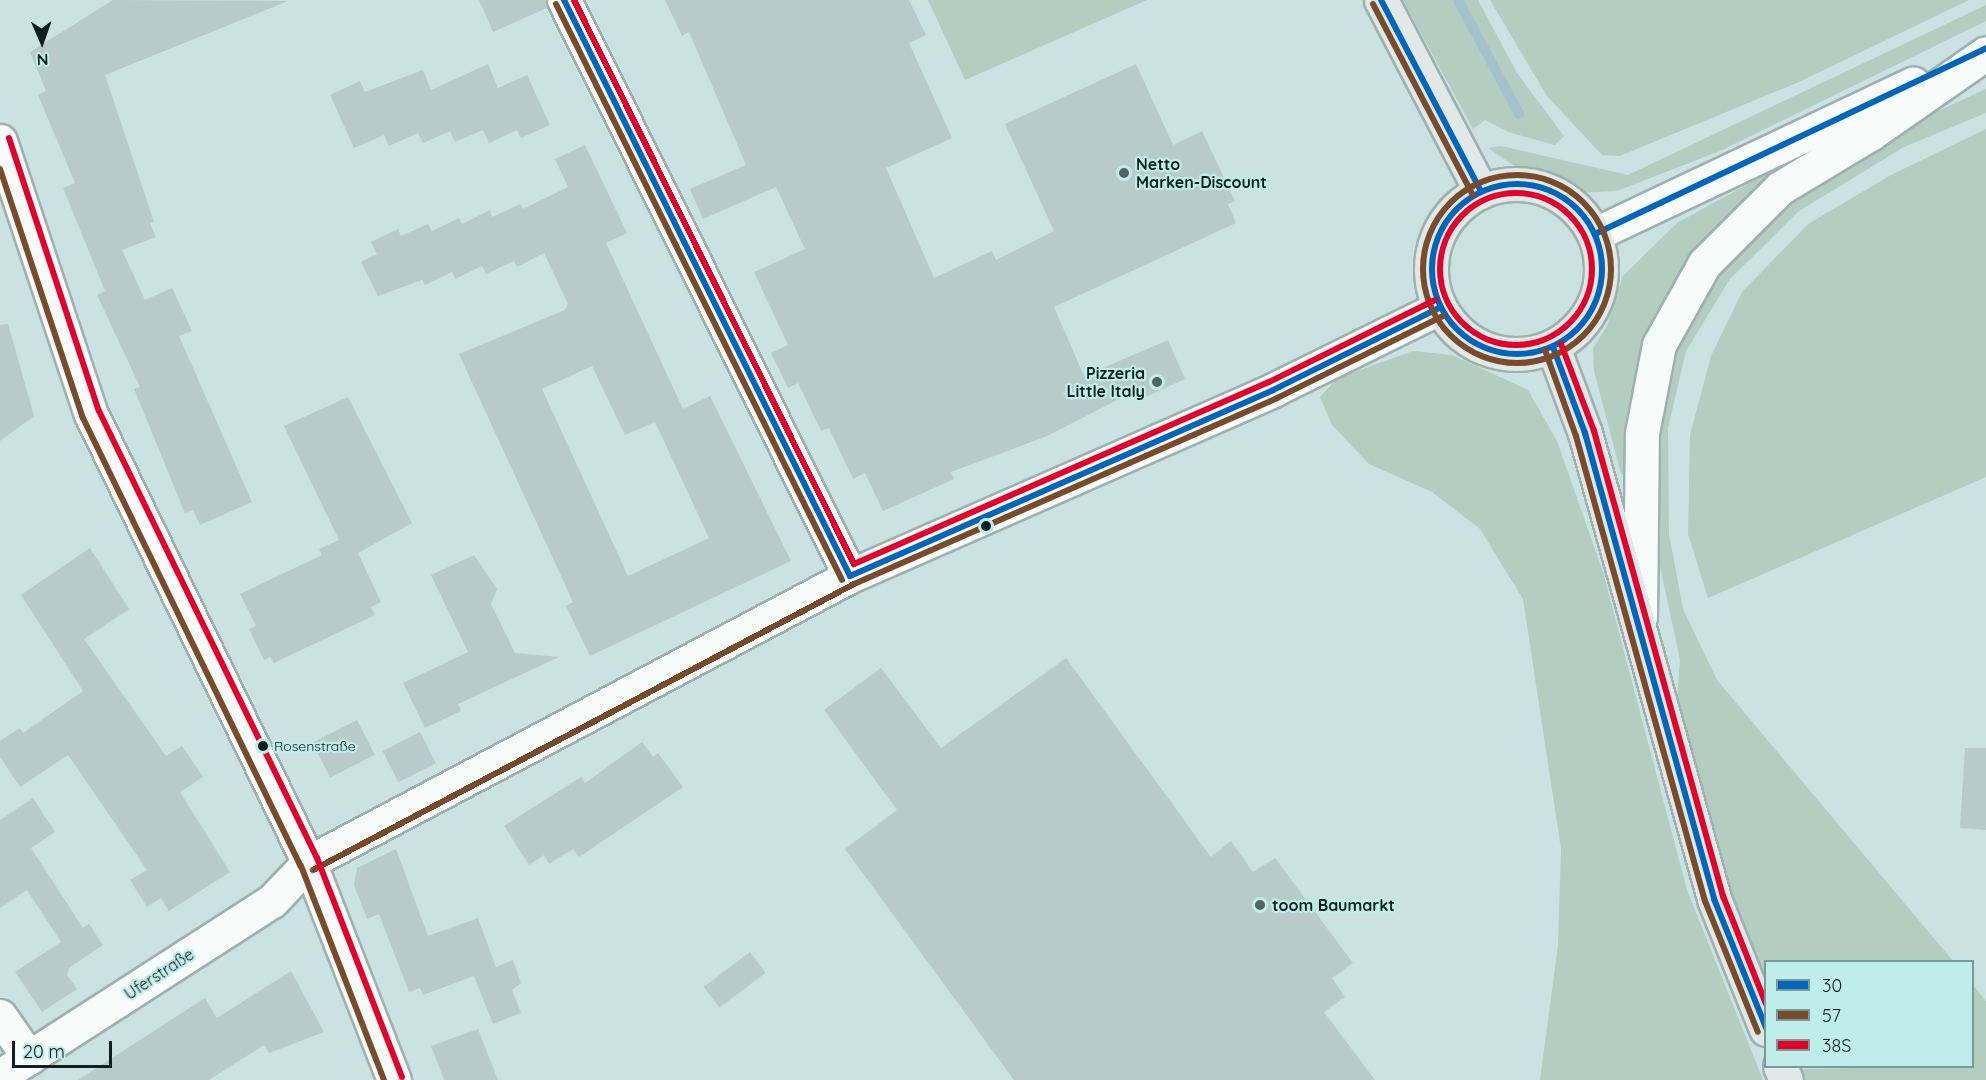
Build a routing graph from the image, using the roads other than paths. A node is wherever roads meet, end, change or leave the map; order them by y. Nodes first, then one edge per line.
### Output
1 (564, 0) edge
2 (1381, 0) edge
3 (1986, 48) edge
4 (1986, 53) edge
5 (0, 141) edge
6 (1481, 191) junction
7 (1595, 234) junction
8 (1439, 308) junction
9 (1553, 347) junction
10 (849, 576) junction
11 (1640, 634) junction
12 (309, 862) junction
13 (0, 1016) edge
14 (1764, 1024) edge
15 (29, 1058) junction
16 (0, 1076) edge
17 (394, 1080) edge

1 - 10 street
2 - 6 main road
3 - 7 street
4 - 11 street
5 - 12 street
6 - 7 main road
6 - 8 main road
7 - 9 main road
8 - 9 main road
8 - 10 street, Uferstraße
9 - 11 main road
10 - 12 street, Uferstraße
11 - 14 main road
12 - 15 street, Uferstraße
12 - 17 street
13 - 15 street
15 - 16 street, Uferstraße

